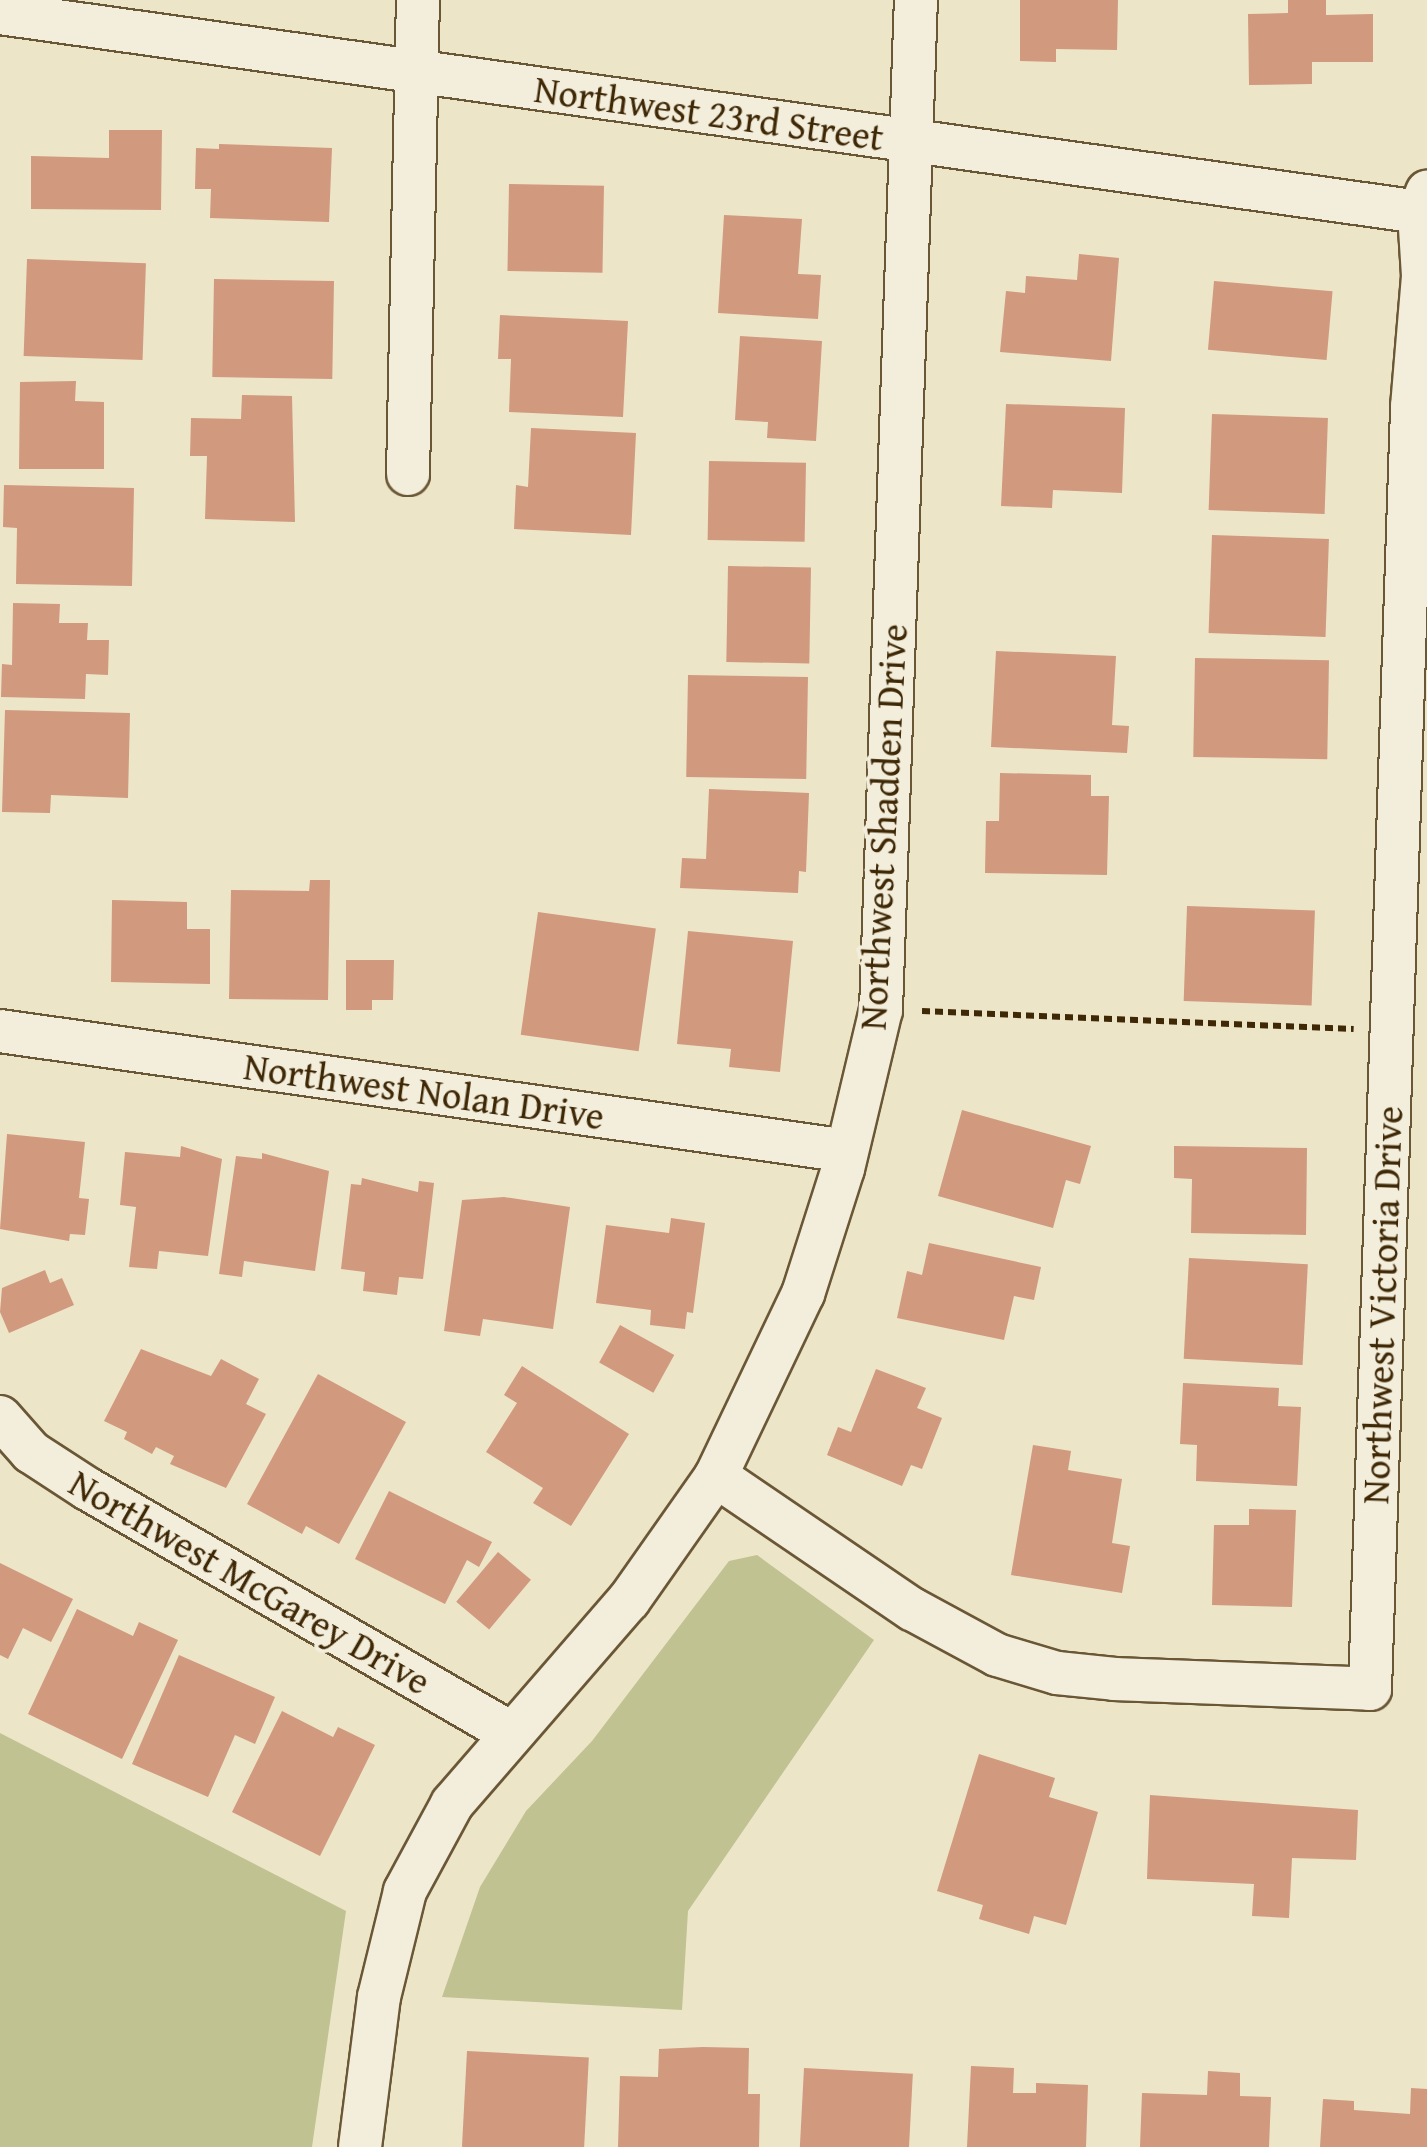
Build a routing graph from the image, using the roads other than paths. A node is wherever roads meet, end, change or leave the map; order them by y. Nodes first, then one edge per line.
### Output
1 (418, 0) edge
2 (916, 0) edge
3 (0, 13) edge
4 (416, 72) junction
5 (912, 141) junction
6 (1423, 202) edge
7 (408, 474) dead end
8 (0, 1031) edge
9 (847, 1151) junction
10 (0, 1417) edge
11 (716, 1476) junction
12 (511, 1733) junction
13 (360, 2147) edge

1 - 4 street
2 - 5 street, Northwest Shadden Drive
3 - 4 street, Northwest 23rd Street
4 - 5 street, Northwest 23rd Street
4 - 7 street
5 - 6 street, Northwest 23rd Street
5 - 9 street, Northwest Shadden Drive
6 - 11 street, Northwest Victoria Drive
8 - 9 street, Northwest Nolan Drive
9 - 11 street, Northwest Shadden Drive
10 - 12 street, Northwest McGarey Drive
11 - 12 street, Northwest Shadden Drive
12 - 13 street, Northwest Shadden Drive

